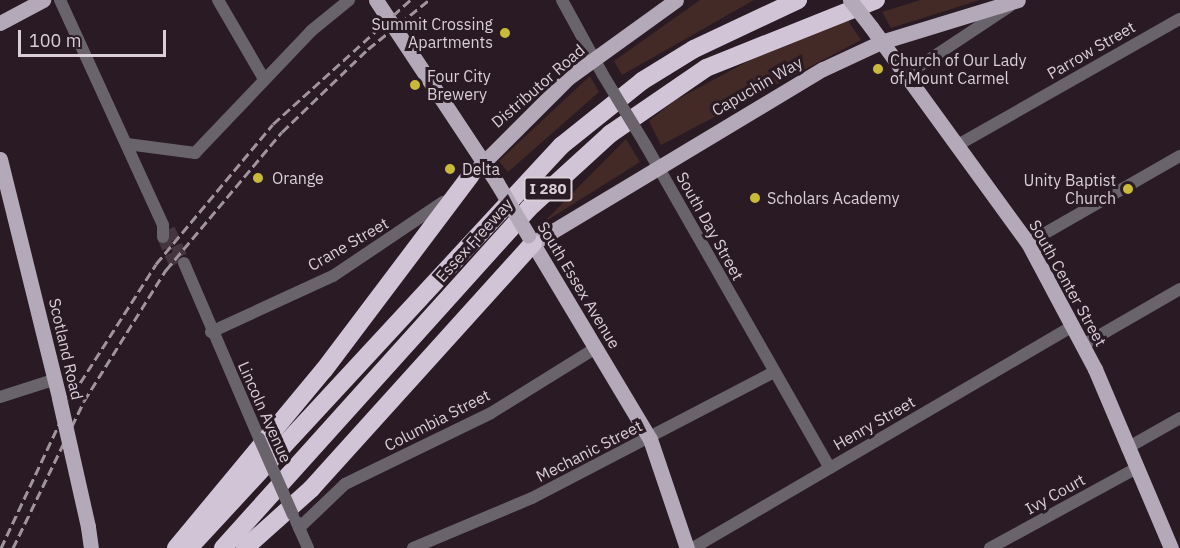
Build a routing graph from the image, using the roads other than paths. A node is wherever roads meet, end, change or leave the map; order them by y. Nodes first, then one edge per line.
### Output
1 (43, 0) edge
2 (60, 0) edge
3 (218, 0) edge
4 (349, 0) edge
5 (376, 0) edge
6 (385, 0) edge
7 (562, 0) edge
8 (676, 0) edge
9 (798, 0) edge
10 (850, 0) edge
11 (876, 0) edge
12 (1019, 0) edge
13 (1180, 19) edge
14 (0, 22) edge
15 (881, 42) junction
16 (414, 53) junction
17 (594, 60) junction
18 (903, 76) junction
19 (264, 79) junction
20 (126, 144) junction
21 (956, 146) junction
22 (1180, 156) edge
23 (483, 158) junction
24 (0, 159) edge
25 (657, 165) junction
26 (470, 176) junction
27 (165, 230) tunnel mouth
28 (531, 239) junction
29 (1028, 243) junction
30 (181, 266) tunnel mouth
31 (1180, 289) edge
32 (1073, 326) junction
33 (211, 332) junction
34 (1083, 345) junction
35 (596, 348) junction
36 (774, 372) junction
37 (56, 379) junction
38 (0, 397) edge
39 (1180, 418) edge
40 (650, 439) junction
41 (1127, 448) junction
42 (830, 468) junction
43 (1136, 469) junction
44 (298, 528) junction
45 (91, 548) edge
46 (176, 548) edge
47 (189, 548) edge
48 (223, 548) edge
49 (246, 548) edge
50 (308, 548) edge
51 (413, 548) edge
52 (687, 548) edge
53 (693, 548) edge
54 (990, 548) edge
55 (1171, 548) edge

1 - 14 main road
2 - 20 street
3 - 19 street
4 - 19 street
5 - 16 main road, South Essex Avenue
6 - 16 main road, South Essex Avenue
7 - 17 street, South Day Street
8 - 17 main road, Distributor Road
9 - 47 highway, Essex Freeway / I 280
10 - 15 main road, South Center Street, bridge
11 - 48 highway, Essex Freeway / I 280
12 - 15 main road, Capuchin Way
12 - 18 street
13 - 21 street, Parrow Street
15 - 18 main road, South Center Street
15 - 25 main road, Capuchin Way
16 - 23 main road, South Essex Avenue
17 - 23 main road, Distributor Road
17 - 25 street, South Day Street, bridge
18 - 21 main road, South Center Street
19 - 20 street
20 - 27 street
21 - 29 main road, South Center Street
22 - 29 street
23 - 26 main road, Crane Street
23 - 28 main road, South Essex Avenue, bridge
24 - 37 main road, Scotland Road
25 - 28 main road, Capuchin Way
25 - 36 street, South Day Street
26 - 33 street, Crane Street
26 - 46 highway
28 - 35 main road, South Essex Avenue
28 - 49 highway
29 - 32 main road, South Center Street
30 - 33 street, Lincoln Avenue
31 - 34 street
32 - 34 main road, South Center Street
32 - 42 street, Henry Street
33 - 44 street, Lincoln Avenue, bridge
34 - 41 main road, South Center Street
35 - 40 main road, South Essex Avenue
35 - 44 street, Columbia Street
36 - 40 street, Mechanic Street
36 - 42 street, South Day Street
37 - 38 street
37 - 45 main road, Scotland Road, bridge
39 - 41 street
40 - 51 street, Mechanic Street
40 - 52 main road, South Essex Avenue
41 - 43 main road, South Center Street
42 - 53 street, Henry Street
43 - 54 street, Ivy Court
43 - 55 main road, South Center Street
44 - 50 street, Lincoln Avenue

